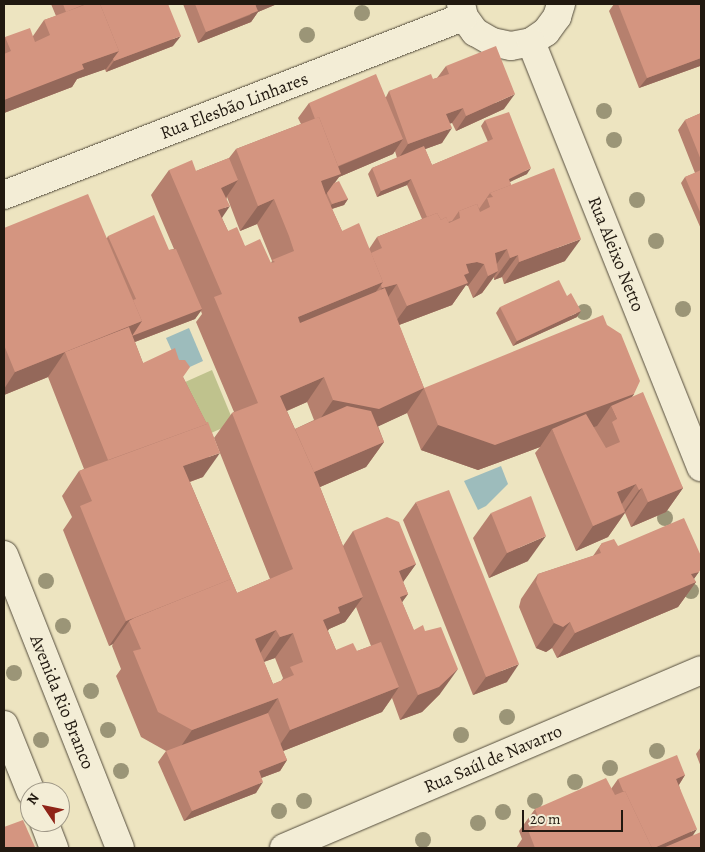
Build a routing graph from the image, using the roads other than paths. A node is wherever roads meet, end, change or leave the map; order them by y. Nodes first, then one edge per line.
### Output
1 (561, 4) edge
2 (462, 10) edge
3 (531, 42) junction
4 (4, 195) edge
5 (701, 467) edge
6 (4, 556) edge
7 (701, 670) edge
8 (4, 725) edge
9 (27, 782) edge
10 (48, 832) edge
11 (54, 848) edge
12 (120, 848) edge
13 (284, 848) edge

1 - 3 street
2 - 3 street
2 - 4 street, Rua Elesbão Linhares
3 - 5 street, Rua Aleixo Netto
6 - 12 street, Avenida Rio Branco
7 - 13 street, Rua Saúl de Navarro
8 - 9 street
10 - 11 street

